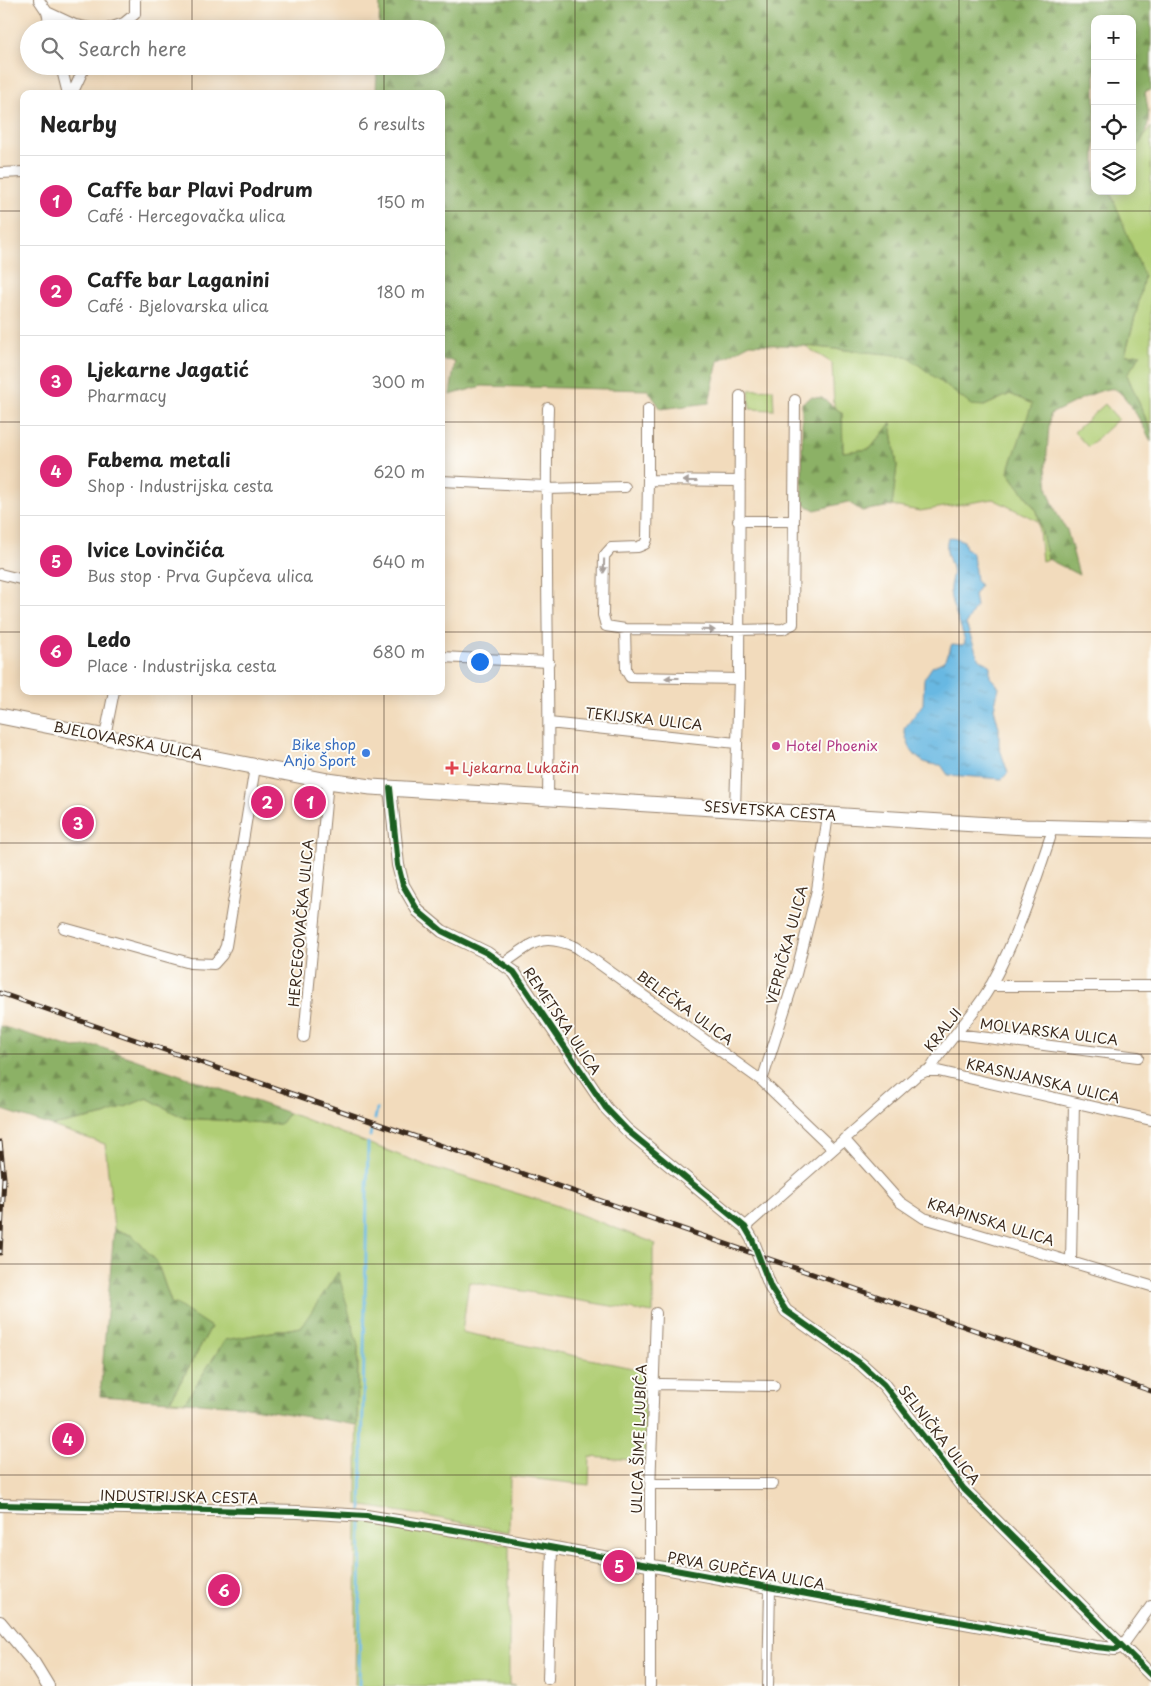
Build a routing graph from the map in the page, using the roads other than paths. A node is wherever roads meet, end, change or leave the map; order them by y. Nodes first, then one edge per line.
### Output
1 (39, 0) edge
2 (135, 0) edge
3 (47, 12) junction
4 (49, 20) edge
5 (64, 20) edge
6 (128, 20) edge
7 (64, 75) edge
8 (80, 75) edge
9 (69, 90) edge
10 (72, 90) edge
11 (20, 172) edge
12 (0, 173) edge
13 (740, 396) dead end
14 (795, 400) dead end
15 (548, 408) dead end
16 (648, 409) dead end
17 (648, 480) junction
18 (445, 481) edge
19 (739, 481) junction
20 (625, 487) dead end
21 (546, 488) junction
22 (738, 521) junction
23 (793, 521) junction
24 (0, 574) edge
25 (20, 579) edge
26 (625, 629) junction
27 (738, 630) junction
28 (445, 657) edge
29 (549, 662) junction
30 (739, 679) junction
31 (113, 695) edge
32 (0, 716) edge
33 (549, 723) junction
34 (106, 731) junction
35 (736, 743) junction
36 (255, 767) junction
37 (328, 781) junction
38 (390, 788) junction
39 (548, 798) junction
40 (734, 809) junction
41 (828, 815) junction
42 (1151, 830) edge
43 (1050, 838) dead end
44 (64, 928) dead end
45 (504, 963) junction
46 (990, 986) junction
47 (1151, 986) edge
48 (956, 1034) junction
49 (304, 1037) dead end
50 (1138, 1057) dead end
51 (930, 1070) junction
52 (762, 1080) junction
53 (1074, 1103) junction
54 (1151, 1120) edge
55 (844, 1139) junction
56 (833, 1149) junction
57 (745, 1227) junction
58 (1071, 1261) junction
59 (1151, 1286) edge
60 (656, 1313) dead end
61 (655, 1386) junction
62 (774, 1386) dead end
63 (650, 1484) junction
64 (773, 1484) dead end
65 (0, 1506) edge
66 (362, 1515) joint
67 (552, 1549) junction
68 (650, 1566) junction
69 (770, 1588) junction
70 (1151, 1606) edge
71 (0, 1622) edge
72 (1122, 1646) junction
73 (1151, 1675) edge
74 (548, 1679) dead end
75 (48, 1686) edge
76 (650, 1686) edge
77 (768, 1686) edge

1 - 3 street
2 - 6 street
3 - 4 street
3 - 5 street
7 - 9 street
8 - 10 street
11 - 12 street
13 - 19 street
14 - 23 street
15 - 21 street
16 - 17 street
19 -> 17 street
17 -> 26 street
18 - 21 street
19 - 22 street
20 - 21 street
21 - 29 street
22 - 23 street
22 - 27 street
23 - 27 street
24 - 25 street
26 -> 27 street
30 -> 26 street
27 - 30 street
28 - 29 street
29 - 33 street
30 - 35 street
31 - 34 street
32 - 34 main road, BJELOVARSKA ULICA
33 - 35 street, TEKIJSKA ULICA
33 - 39 street
34 - 36 main road, BJELOVARSKA ULICA
35 - 40 street
36 - 37 main road, BJELOVARSKA ULICA
36 - 44 street
37 - 38 main road, BJELOVARSKA ULICA
37 - 49 street, HERCEGOVAČKA ULICA
38 - 39 main road, SESVETSKA CESTA
38 - 45 street, REMETSKA ULICA
39 - 40 main road, SESVETSKA CESTA
40 - 41 main road, SESVETSKA CESTA
41 - 42 main road, SESVETSKA CESTA
41 - 52 street, VEPRIČKA ULICA
43 - 46 street, KRALJI
45 - 52 street, BELEČKA ULICA
45 - 57 street, REMETSKA ULICA
46 - 47 street
46 - 48 street, KRALJI
48 - 50 street, MOLVARSKA ULICA
48 - 51 street, KRALJI
51 - 53 street, KRASNJANSKA ULICA
51 - 55 street, KRALJI
52 - 56 street, BELEČKA ULICA
53 - 54 street, KRASNJANSKA ULICA
53 - 58 street, KRAPINSKA ULICA
55 - 56 street, KRALJI
55 - 58 street, KRAPINSKA ULICA
56 - 57 street, KRALJI
57 - 72 street, SELNIČKA ULICA
58 - 59 street, KRAPINSKA ULICA
60 - 61 street, ULICA ŠIME LJUBIĆA
61 - 62 street
61 - 63 street, ULICA ŠIME LJUBIĆA
63 - 64 street
63 - 68 street, ULICA ŠIME LJUBIĆA
65 - 66 street, INDUSTRIJSKA CESTA
66 - 67 street, PRVA GUPČEVA ULICA
67 - 68 street, PRVA GUPČEVA ULICA
67 - 74 street
68 - 69 street, PRVA GUPČEVA ULICA
68 - 76 street, ULICA ŠIME LJUBIĆA
69 - 72 street, PRVA GUPČEVA ULICA
69 - 77 street
70 - 72 street
71 - 75 street
72 - 73 street, SELNIČKA ULICA

